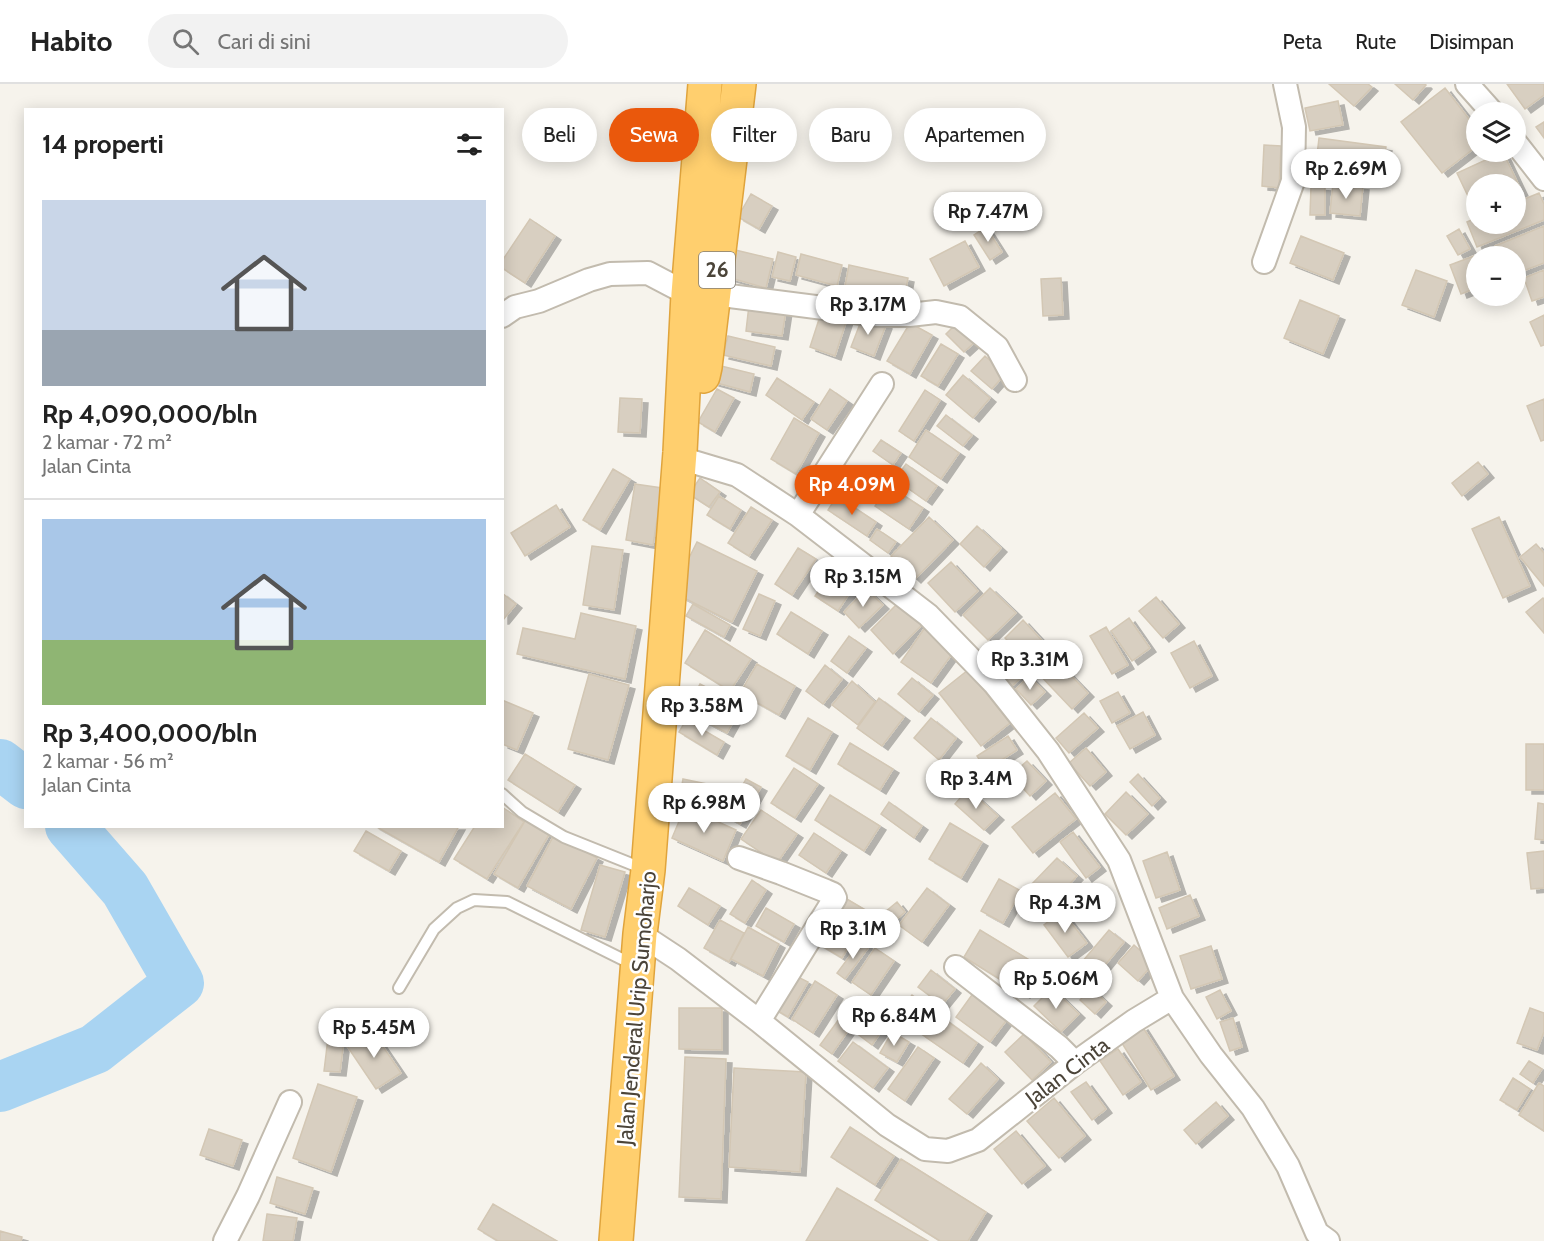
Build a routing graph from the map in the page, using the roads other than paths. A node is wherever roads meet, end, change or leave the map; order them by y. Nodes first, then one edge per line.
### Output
1 (705, 84) edge
2 (739, 84) edge
3 (1286, 84) edge
4 (1467, 84) edge
5 (1483, 102) edge
6 (1526, 156) edge
7 (1544, 179) edge
8 (1264, 262) dead end
9 (701, 294) junction
10 (504, 315) edge
11 (1015, 380) dead end
12 (882, 384) dead end
13 (680, 455) junction
14 (798, 515) junction
15 (504, 796) edge
16 (739, 858) dead end
17 (648, 870) junction
18 (640, 934) junction
19 (638, 966) junction
20 (956, 967) dead end
21 (399, 988) dead end
22 (1172, 998) junction
23 (759, 1021) junction
24 (1075, 1064) junction
25 (290, 1102) dead end
26 (1316, 1238) edge
27 (225, 1241) edge
28 (616, 1241) edge

1 - 9 highway, Jalan Jenderal Urip Sumoharjo / 26
2 - 9 highway, Jalan Jenderal Urip Sumoharjo / 26
3 - 8 street
4 - 5 street
6 - 7 street
9 - 10 street
9 - 11 street
9 - 13 highway, Jalan Jenderal Urip Sumoharjo / 26
12 - 14 street
13 - 14 street
13 - 17 highway, Jalan Jenderal Urip Sumoharjo / 26
14 - 22 street
15 - 17 lane
16 - 23 street
17 - 18 highway, Jalan Jenderal Urip Sumoharjo / 26
18 - 19 highway, Jalan Jenderal Urip Sumoharjo / 26
18 - 23 street, Jalan Cinta
19 - 21 lane
19 - 28 highway, Jalan Jenderal Urip Sumoharjo / 26
20 - 24 street
22 - 24 street, Jalan Cinta
22 - 26 street
23 - 24 street, Jalan Cinta
25 - 27 street

